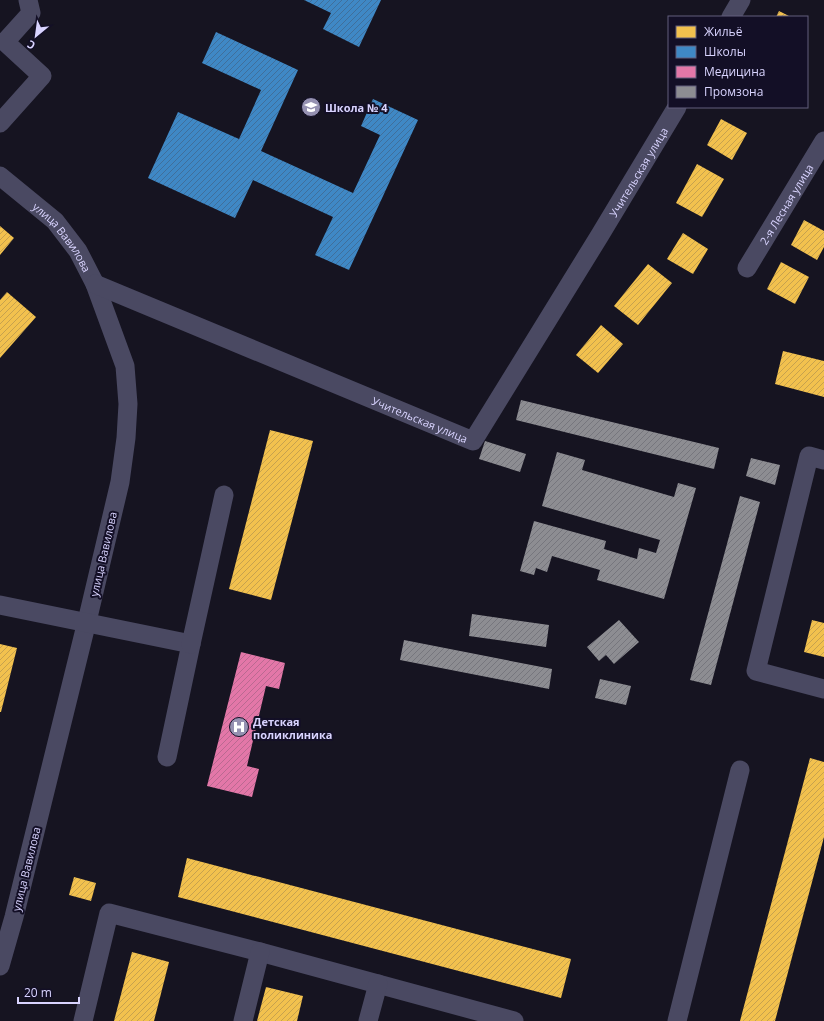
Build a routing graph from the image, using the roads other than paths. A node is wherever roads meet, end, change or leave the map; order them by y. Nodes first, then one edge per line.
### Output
1 (28, 0) edge
2 (741, 0) edge
3 (732, 16) edge
4 (676, 108) edge
5 (0, 123) edge
6 (824, 141) edge
7 (0, 176) edge
8 (747, 268) dead end
9 (95, 284) junction
10 (824, 460) edge
11 (224, 495) dead end
12 (0, 604) edge
13 (86, 623) junction
14 (191, 644) junction
15 (824, 688) edge
16 (167, 757) dead end
17 (740, 770) dead end
18 (260, 952) junction
19 (0, 966) edge
20 (378, 984) junction
21 (505, 1020) edge
22 (83, 1021) edge
23 (242, 1021) edge
24 (368, 1021) edge
25 (677, 1021) edge

1 - 5 street
2 - 3 street
4 - 9 street, Учительская улица
6 - 8 street, 2-я Лесная улица
7 - 9 street, улица Вавилова
9 - 13 street, улица Вавилова
10 - 15 street
11 - 14 street
12 - 13 street
13 - 14 street
13 - 19 street, улица Вавилова
14 - 16 street
17 - 25 street
18 - 20 street
18 - 22 street
18 - 23 street
20 - 21 street
20 - 24 street

